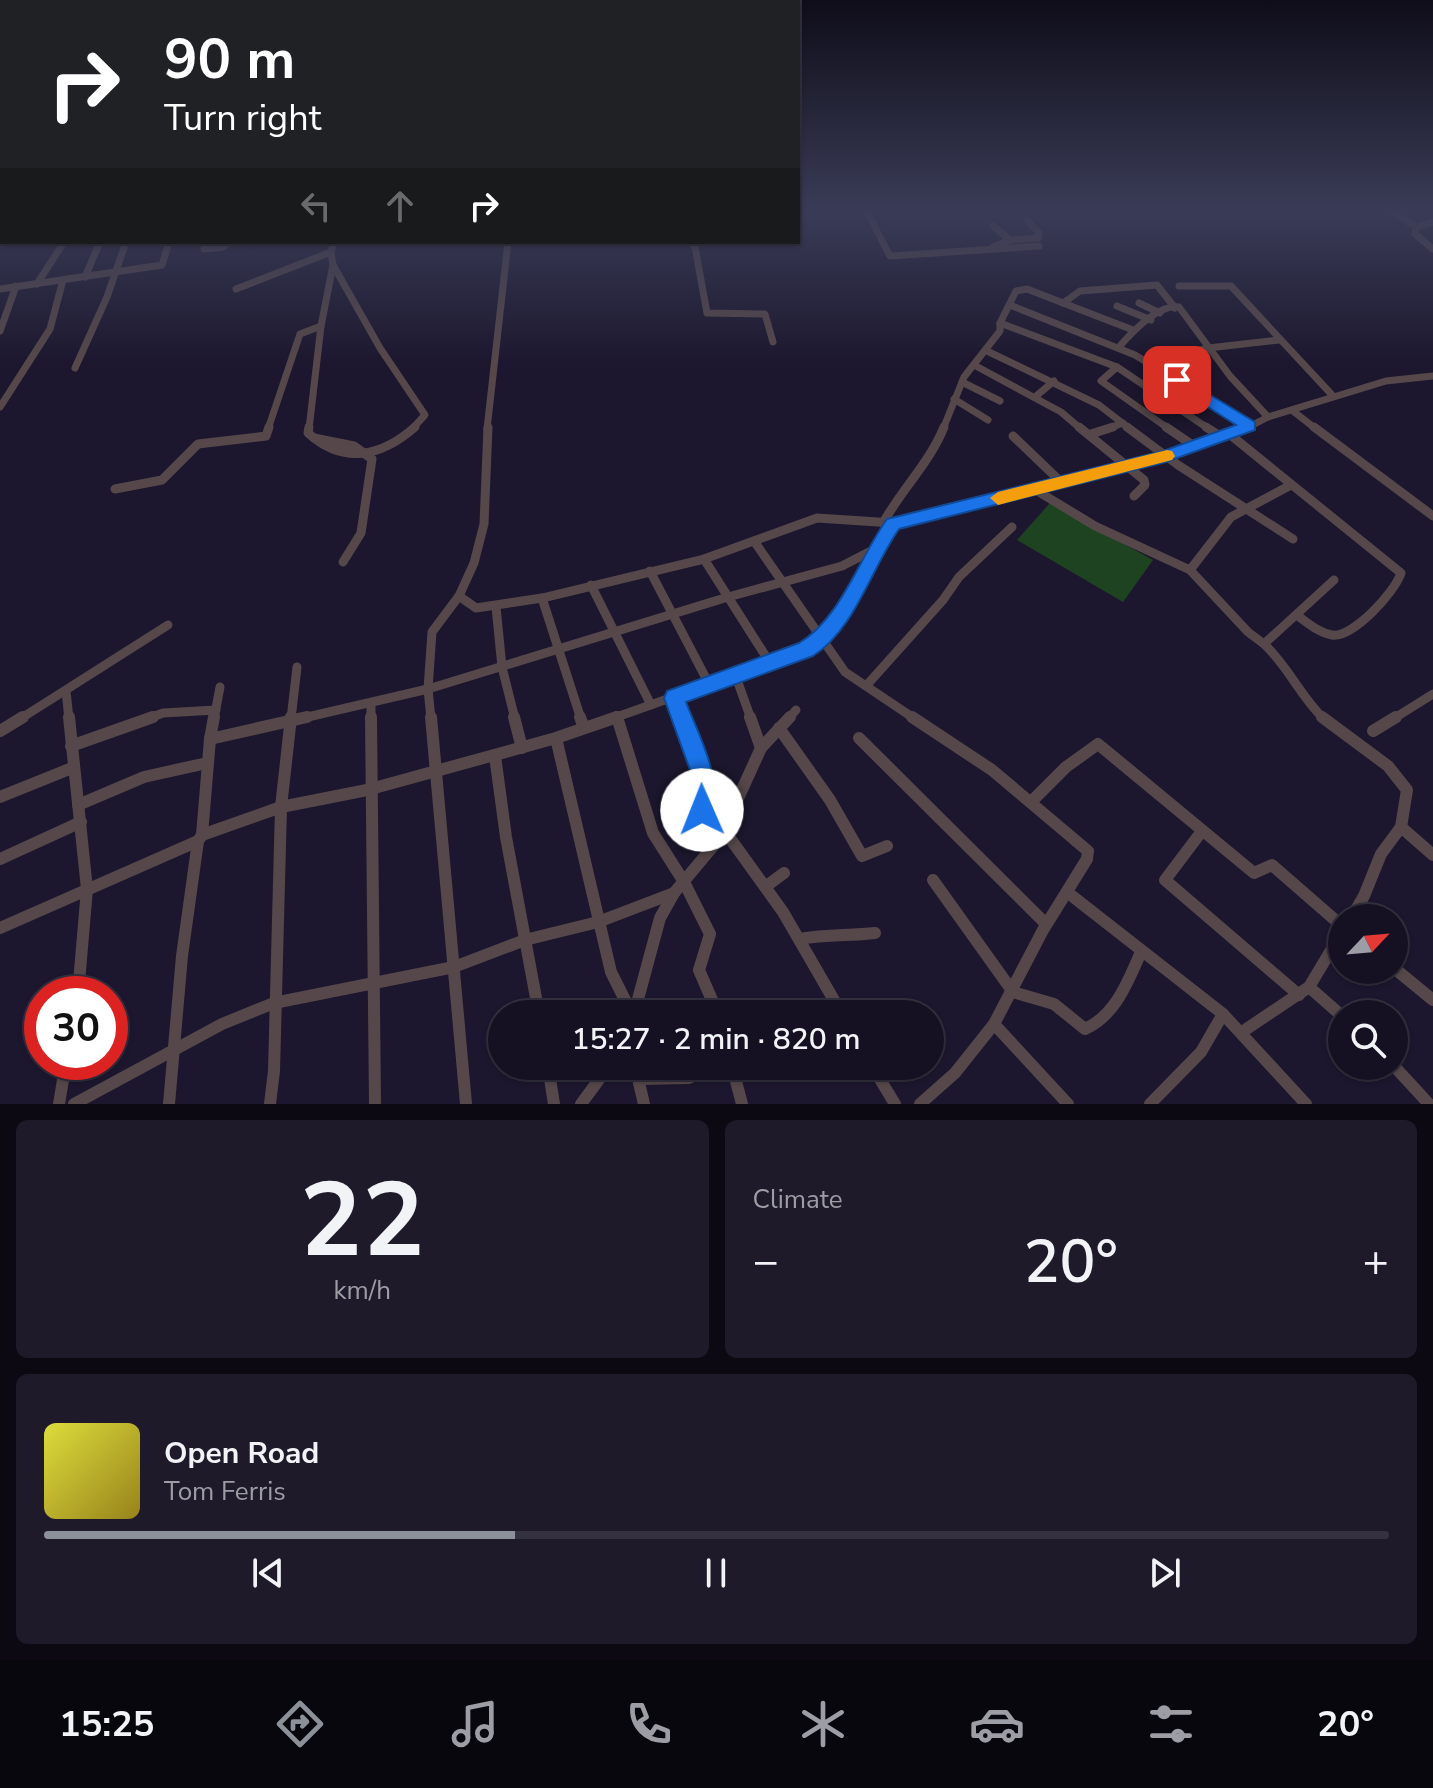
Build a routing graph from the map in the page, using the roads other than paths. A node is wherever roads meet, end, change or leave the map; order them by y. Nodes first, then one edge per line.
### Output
1 (51, 262) edge
2 (92, 262) edge
3 (118, 262) edge
4 (163, 262) edge
5 (307, 262) edge
6 (332, 262) edge
7 (506, 262) edge
8 (698, 262) edge
9 (333, 265) junction
10 (114, 273) junction
11 (85, 277) junction
12 (63, 280) junction
13 (37, 284) junction
14 (16, 286) junction
15 (1179, 286) dead end
16 (0, 289) edge
17 (236, 289) dead end
18 (1063, 303) junction
19 (1139, 303) dead end
20 (1010, 305) junction
21 (1117, 306) dead end
22 (1175, 308) junction
23 (1160, 313) junction
24 (1151, 320) junction
25 (1000, 323) junction
26 (321, 326) junction
27 (1133, 330) junction
28 (0, 331) edge
29 (298, 339) junction
30 (1279, 340) junction
31 (320, 342) junction
32 (773, 342) dead end
33 (1119, 347) junction
34 (1208, 348) junction
35 (987, 351) junction
36 (1181, 355) dead end
37 (974, 365) junction
38 (1117, 367) junction
39 (75, 368) dead end
40 (1166, 373) junction
41 (1433, 376) edge
42 (1054, 381) junction
43 (962, 382) junction
44 (1146, 386) junction
45 (1333, 396) junction
46 (1035, 397) junction
47 (954, 399) junction
48 (1000, 401) dead end
49 (0, 407) edge
50 (1293, 411) junction
51 (1268, 417) junction
52 (988, 420) dead end
53 (1123, 423) junction
54 (1250, 426) junction
55 (1091, 434) junction
56 (1224, 435) junction
57 (1013, 436) dead end
58 (1194, 446) junction
59 (364, 452) junction
60 (1166, 456) junction
61 (1128, 466) junction
62 (1061, 482) junction
63 (1291, 485) junction
64 (115, 489) dead end
65 (1034, 489) junction
66 (1134, 496) dead end
67 (1245, 507) junction
68 (1433, 516) edge
69 (888, 523) junction
70 (1012, 527) dead end
71 (1293, 539) dead end
72 (754, 541) junction
73 (875, 549) junction
74 (704, 559) junction
75 (343, 562) dead end
76 (1190, 570) junction
77 (650, 571) junction
78 (1334, 580) dead end
79 (783, 582) junction
80 (591, 585) junction
81 (459, 596) junction
82 (728, 597) junction
83 (542, 598) junction
84 (496, 607) junction
85 (671, 614) junction
86 (1298, 616) junction
87 (168, 625) dead end
88 (617, 633) junction
89 (821, 640) junction
90 (1264, 644) junction
91 (558, 651) junction
92 (770, 663) junction
93 (297, 667) dead end
94 (502, 667) junction
95 (735, 674) junction
96 (709, 684) junction
97 (866, 686) junction
98 (220, 687) dead end
99 (428, 689) junction
100 (66, 691) junction
101 (674, 698) junction
102 (1430, 700) edge
103 (371, 704) junction
104 (651, 705) junction
105 (216, 710) junction
106 (796, 710) dead end
107 (617, 717) junction
108 (289, 721) junction
109 (584, 728) junction
110 (779, 728) junction
111 (0, 731) edge
112 (1373, 731) dead end
113 (556, 738) junction
114 (859, 738) dead end
115 (210, 739) junction
116 (71, 746) junction
117 (522, 748) junction
118 (761, 748) junction
119 (495, 756) junction
120 (207, 763) junction
121 (72, 768) junction
122 (434, 773) junction
123 (367, 790) junction
124 (0, 797) edge
125 (1031, 802) junction
126 (78, 805) junction
127 (281, 807) junction
128 (81, 822) junction
129 (1401, 827) junction
130 (1202, 831) junction
131 (722, 834) junction
132 (200, 838) junction
133 (887, 846) dead end
134 (1433, 855) edge
135 (0, 859) edge
136 (784, 873) dead end
137 (933, 880) dead end
138 (684, 882) junction
139 (765, 887) junction
140 (87, 889) junction
141 (1067, 892) junction
142 (674, 893) junction
143 (1359, 904) edge
144 (1328, 916) edge
145 (598, 922) junction
146 (1046, 924) junction
147 (0, 928) edge
148 (875, 933) dead end
149 (800, 939) junction
150 (525, 940) junction
151 (1141, 952) junction
152 (1328, 952) edge
153 (454, 967) junction
154 (80, 976) edge
155 (1408, 979) edge
156 (375, 983) junction
157 (1304, 991) junction
158 (1013, 992) junction
159 (536, 1000) edge
160 (625, 1000) edge
161 (637, 1000) edge
162 (712, 1000) edge
163 (834, 1000) edge
164 (1433, 1000) edge
165 (274, 1003) junction
166 (1328, 1007) edge
167 (1223, 1014) junction
168 (994, 1024) junction
169 (1242, 1032) junction
170 (176, 1049) junction
171 (63, 1080) edge
172 (550, 1080) edge
173 (599, 1080) edge
174 (638, 1080) edge
175 (736, 1080) edge
176 (880, 1080) edge
177 (1407, 1080) edge
178 (59, 1104) edge
179 (74, 1104) edge
180 (169, 1104) edge
181 (270, 1104) edge
182 (375, 1104) edge
183 (466, 1104) edge
184 (554, 1104) edge
185 (581, 1104) edge
186 (644, 1104) edge
187 (742, 1104) edge
188 (895, 1104) edge
189 (920, 1104) edge
190 (1068, 1104) edge
191 (1150, 1104) edge
192 (1306, 1104) edge
193 (1429, 1104) edge

1 - 13 street
2 - 11 street
3 - 10 street
4 - 10 street
5 - 17 street
6 - 9 street
7 - 81 street
8 - 32 street
9 - 26 street
9 - 59 street
10 - 11 street
10 - 39 street
11 - 12 street
12 - 13 street
12 - 49 street
13 - 14 street
14 - 16 street
14 - 28 street
15 - 30 street
18 - 20 street
18 - 22 street
18 - 27 street
19 - 23 street
20 - 25 street
20 - 33 street
21 - 24 street
22 - 23 street
22 - 34 street
23 - 24 street
24 - 27 street
25 - 35 street
25 - 38 street
26 - 29 street
26 - 31 street
27 - 33 street
29 - 31 street
29 - 64 street
30 - 34 street
30 - 45 street
31 - 59 street
33 - 40 street
34 - 36 street
34 - 51 street
35 - 37 street
35 - 42 street
37 - 43 street
37 - 46 street
38 - 44 street
38 - 58 street
40 - 44 street
40 - 54 street
41 - 45 street
42 - 46 street
42 - 53 street
43 - 47 street
43 - 48 street
44 - 56 street
45 - 50 street
46 - 55 street
47 - 52 street
47 - 69 street
50 - 51 street
50 - 68 street
51 - 54 street
53 - 55 street
53 - 60 street
54 - 56 street
55 - 61 street
56 - 58 street
56 - 63 street
57 - 62 street
58 - 60 street
59 - 75 street
60 - 61 street
60 - 67 street
61 - 62 street
61 - 66 street
62 - 65 street
63 - 67 street
63 - 86 street
65 - 69 street
65 - 76 street
67 - 71 street
67 - 76 street
69 - 72 street
69 - 73 street
70 - 97 street
72 - 74 street
72 - 79 street
73 - 79 street
73 - 89 street
74 - 77 street
74 - 82 street
76 - 90 street
77 - 80 street
77 - 85 street
78 - 86 street
79 - 82 street
79 - 89 street
80 - 83 street
80 - 88 street
81 - 84 street
81 - 99 street
82 - 85 street
82 - 92 street
83 - 84 street
83 - 91 street
84 - 94 street
85 - 88 street
85 - 96 street
86 - 90 street
87 - 100 street
88 - 91 street
88 - 104 street
89 - 92 street
89 - 97 street
90 - 129 street
91 - 94 street
91 - 109 street
92 - 95 street
93 - 108 street
94 - 99 street
94 - 117 street
95 - 96 street
95 - 118 street
96 - 101 street
97 - 125 street
98 - 105 street
99 - 103 street
99 - 122 street
100 - 111 street
100 - 116 street
101 - 104 street
101 - 131 street
102 - 112 street
103 - 108 street
103 - 123 street
104 - 107 street
105 - 115 street
105 - 116 street
106 - 110 street
107 - 109 street
107 - 138 street
108 - 115 street
108 - 127 street
109 - 113 street
110 - 118 street
110 - 133 street
113 - 117 street
113 - 145 street
114 - 146 street
115 - 120 street
116 - 121 street
117 - 119 street
118 - 131 street
119 - 122 street
119 - 150 street
120 - 126 street
120 - 132 street
121 - 124 street
121 - 126 street
122 - 123 street
122 - 153 street
123 - 127 street
123 - 156 street
125 - 130 street
125 - 141 street
126 - 128 street
127 - 132 street
127 - 165 street
128 - 135 street
128 - 140 street
129 - 134 street
129 - 143 street
130 - 144 street
130 - 157 street
131 - 138 street
131 - 139 street
132 - 140 street
132 - 170 street
136 - 139 street
137 - 158 street
138 - 142 street
138 - 162 street
139 - 149 street
140 - 147 street
140 - 154 street
141 - 146 street
141 - 151 street
142 - 145 street
142 - 161 street
145 - 150 street
145 - 160 street
146 - 158 street
148 - 149 street
149 - 163 street
150 - 153 street
150 - 159 street
151 - 158 street
151 - 167 street
152 - 157 street
153 - 156 street
153 - 183 street
155 - 164 street
156 - 165 street
156 - 182 street
157 - 166 street
157 - 169 street
158 - 168 street
165 - 170 street
165 - 181 street
167 - 169 street
167 - 191 street
168 - 189 street
168 - 190 street
169 - 192 street
170 - 179 street
170 - 180 street
171 - 178 street
172 - 184 street
173 - 185 street
174 - 186 street
175 - 187 street
176 - 188 street
177 - 193 street

